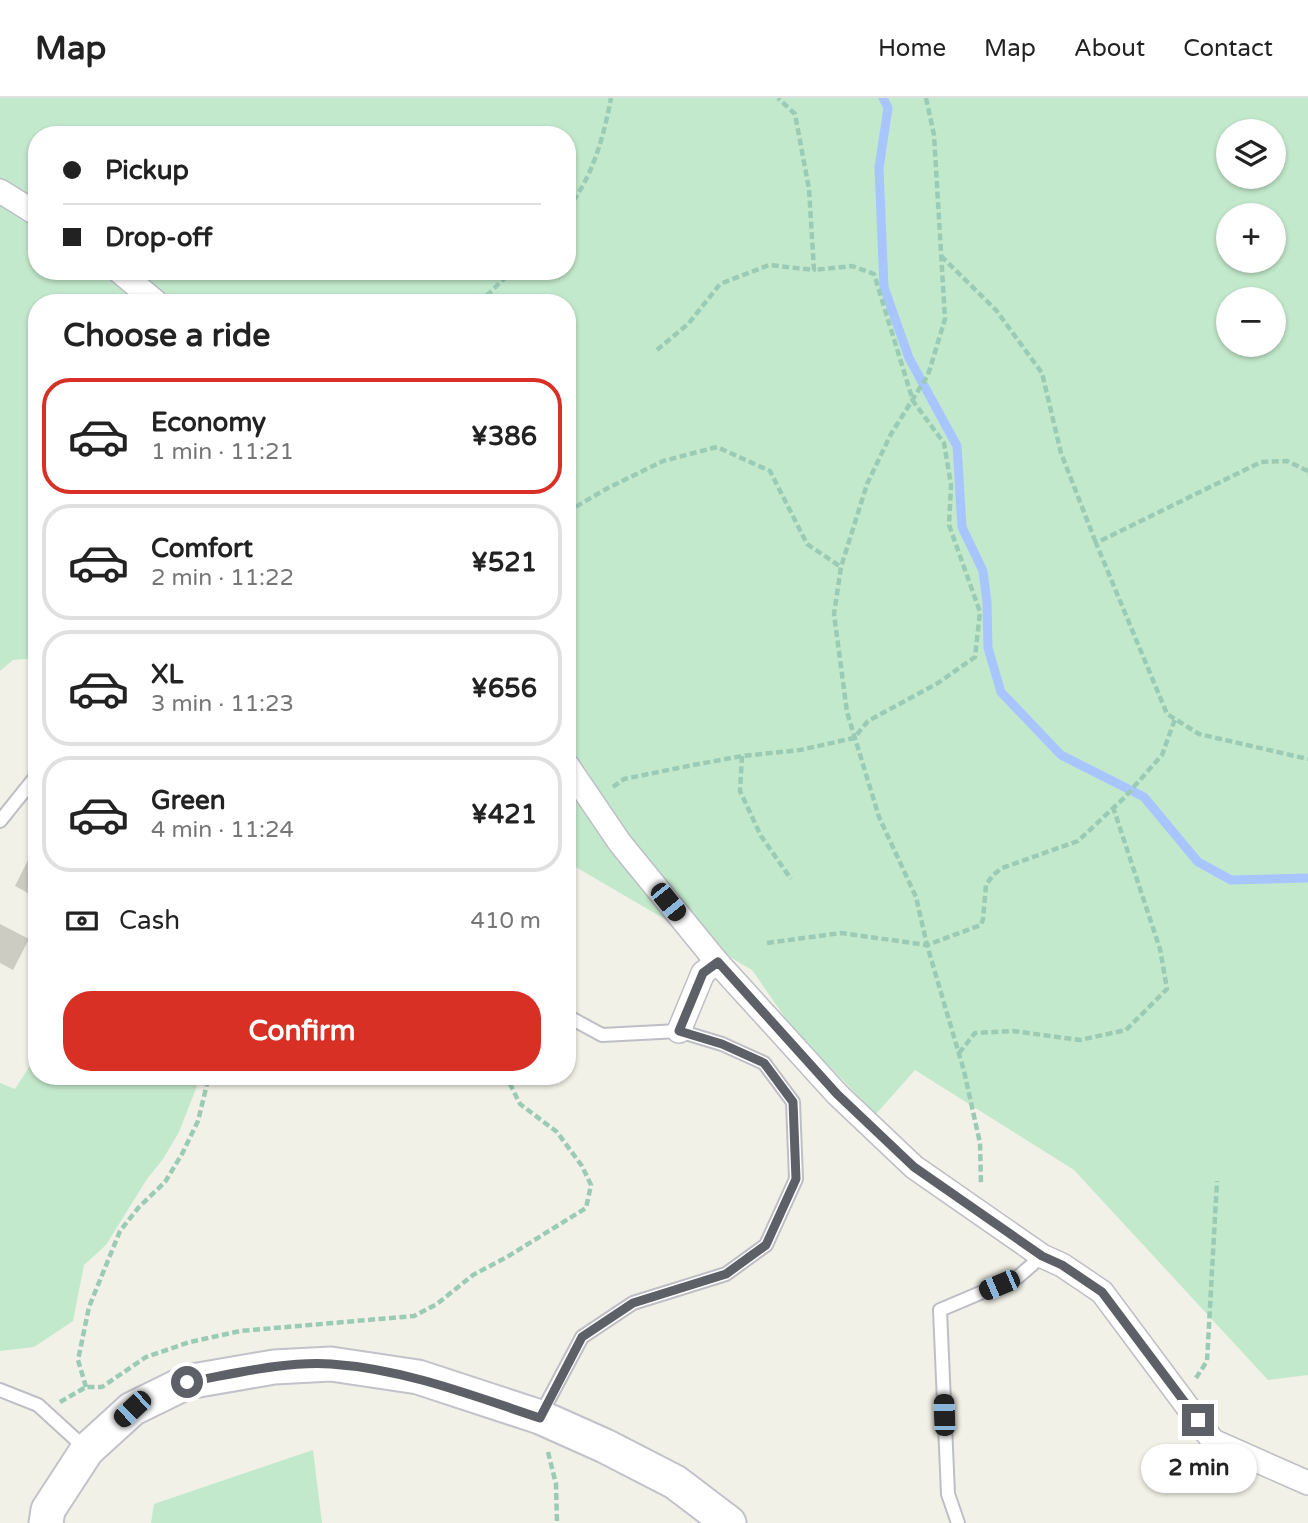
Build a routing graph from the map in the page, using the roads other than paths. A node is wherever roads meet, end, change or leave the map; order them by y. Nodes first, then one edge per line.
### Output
1 (0, 191) edge
2 (28, 208) edge
3 (130, 280) edge
4 (146, 294) edge
5 (576, 778) edge
6 (28, 786) edge
7 (0, 821) edge
8 (718, 962) junction
9 (576, 1021) edge
10 (679, 1031) junction
11 (1042, 1256) junction
12 (0, 1391) edge
13 (540, 1418) junction
14 (87, 1450) junction
15 (1308, 1483) edge
16 (46, 1523) edge
17 (729, 1523) edge
18 (958, 1523) edge

1 - 2 street
3 - 4 street
5 - 8 street
6 - 7 lane
8 - 10 street
8 - 11 street
9 - 10 lane
10 - 13 lane
11 - 15 street
11 - 18 lane
12 - 14 lane
13 - 14 street
13 - 17 street
14 - 16 street

